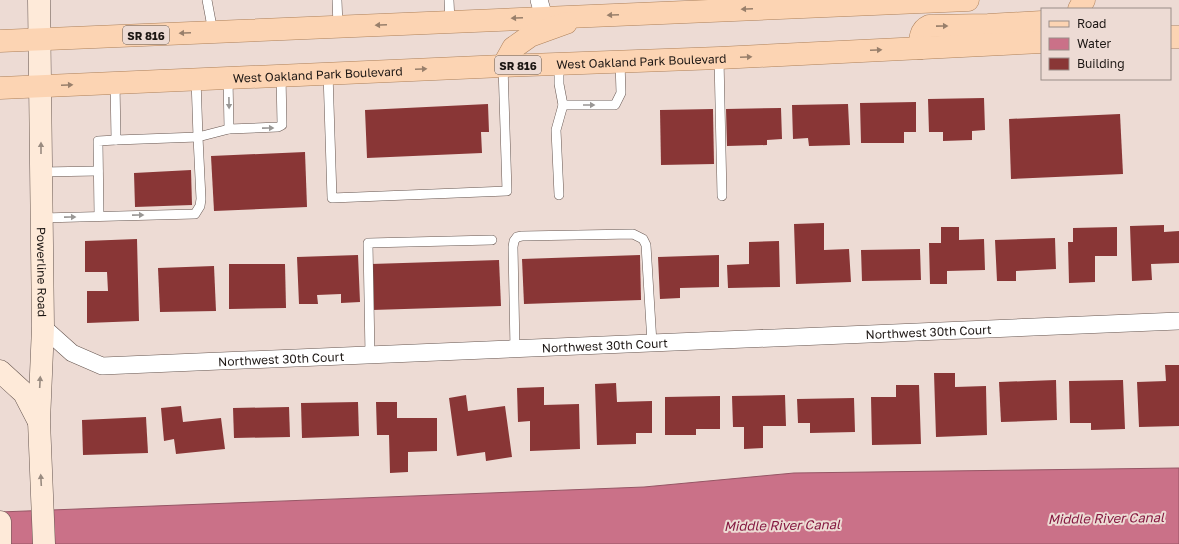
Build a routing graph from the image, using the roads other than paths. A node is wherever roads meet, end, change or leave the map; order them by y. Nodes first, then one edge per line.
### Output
1 (39, 0) edge
2 (208, 0) edge
3 (338, 0) edge
4 (449, 0) edge
5 (968, 0) edge
6 (769, 4) edge
7 (544, 6) edge
8 (584, 16) junction
9 (450, 22) junction
10 (1041, 22) edge
11 (338, 26) junction
12 (213, 32) junction
13 (40, 40) junction
14 (0, 41) edge
15 (1041, 42) edge
16 (920, 48) junction
17 (719, 58) junction
18 (620, 62) junction
19 (558, 64) junction
20 (502, 66) junction
21 (328, 73) junction
22 (281, 75) junction
23 (228, 78) junction
24 (196, 79) junction
25 (115, 82) junction
26 (40, 86) junction
27 (0, 88) edge
28 (564, 105) junction
29 (229, 128) junction
30 (198, 138) junction
31 (116, 140) junction
32 (98, 171) junction
33 (42, 172) junction
34 (558, 195) dead end
35 (722, 196) dead end
36 (99, 216) junction
37 (42, 218) junction
38 (492, 240) dead end
39 (1179, 321) edge
40 (43, 327) junction
41 (652, 343) junction
42 (515, 349) junction
43 (370, 355) junction
44 (0, 371) edge
45 (39, 421) junction
46 (0, 522) edge
47 (0, 544) edge
48 (44, 544) edge

1 - 13 main road, Powerline Road
2 - 12 lane
3 - 11 lane
4 - 9 lane
5 - 6 main road, SR 816
6 -> 8 main road, SR 816
7 - 8 main road, SR 816
7 -> 9 main road, SR 816
8 - 20 main road
9 -> 11 main road, SR 816
16 -> 10 main road
11 - 12 main road, SR 816
12 -> 13 main road, SR 816
13 - 14 main road, SR 816
13 - 26 main road, Powerline Road
15 - 16 main road, West Oakland Park Boulevard / SR 816
17 -> 16 main road, West Oakland Park Boulevard / SR 816
17 - 18 main road, West Oakland Park Boulevard / SR 816
17 - 35 lane
18 - 19 main road, West Oakland Park Boulevard / SR 816
28 -> 18 lane
19 - 20 main road, West Oakland Park Boulevard / SR 816
19 - 28 lane
21 -> 20 main road, West Oakland Park Boulevard / SR 816
20 - 21 lane
21 - 22 main road, West Oakland Park Boulevard / SR 816
22 - 23 main road, West Oakland Park Boulevard / SR 816
29 -> 22 lane
23 - 24 main road, West Oakland Park Boulevard / SR 816
23 -> 29 lane
24 - 25 main road, West Oakland Park Boulevard / SR 816
24 - 30 lane
26 -> 25 main road, West Oakland Park Boulevard / SR 816
25 - 31 lane
26 - 27 main road, West Oakland Park Boulevard / SR 816
33 -> 26 main road, Powerline Road
28 - 34 lane
29 - 30 lane
30 - 31 lane
36 -> 30 lane
31 - 32 lane
32 - 33 lane
32 - 36 lane
33 - 37 main road, Powerline Road
37 -> 36 lane
37 - 40 main road, Powerline Road
38 - 43 lane
39 - 41 street, Northwest 30th Court
40 - 43 street, Northwest 30th Court
45 -> 40 main road, Powerline Road
41 - 42 street, Northwest 30th Court
41 - 42 lane
42 - 43 street, Northwest 30th Court
44 - 45 main road
48 -> 45 main road, Powerline Road
46 - 47 main road

